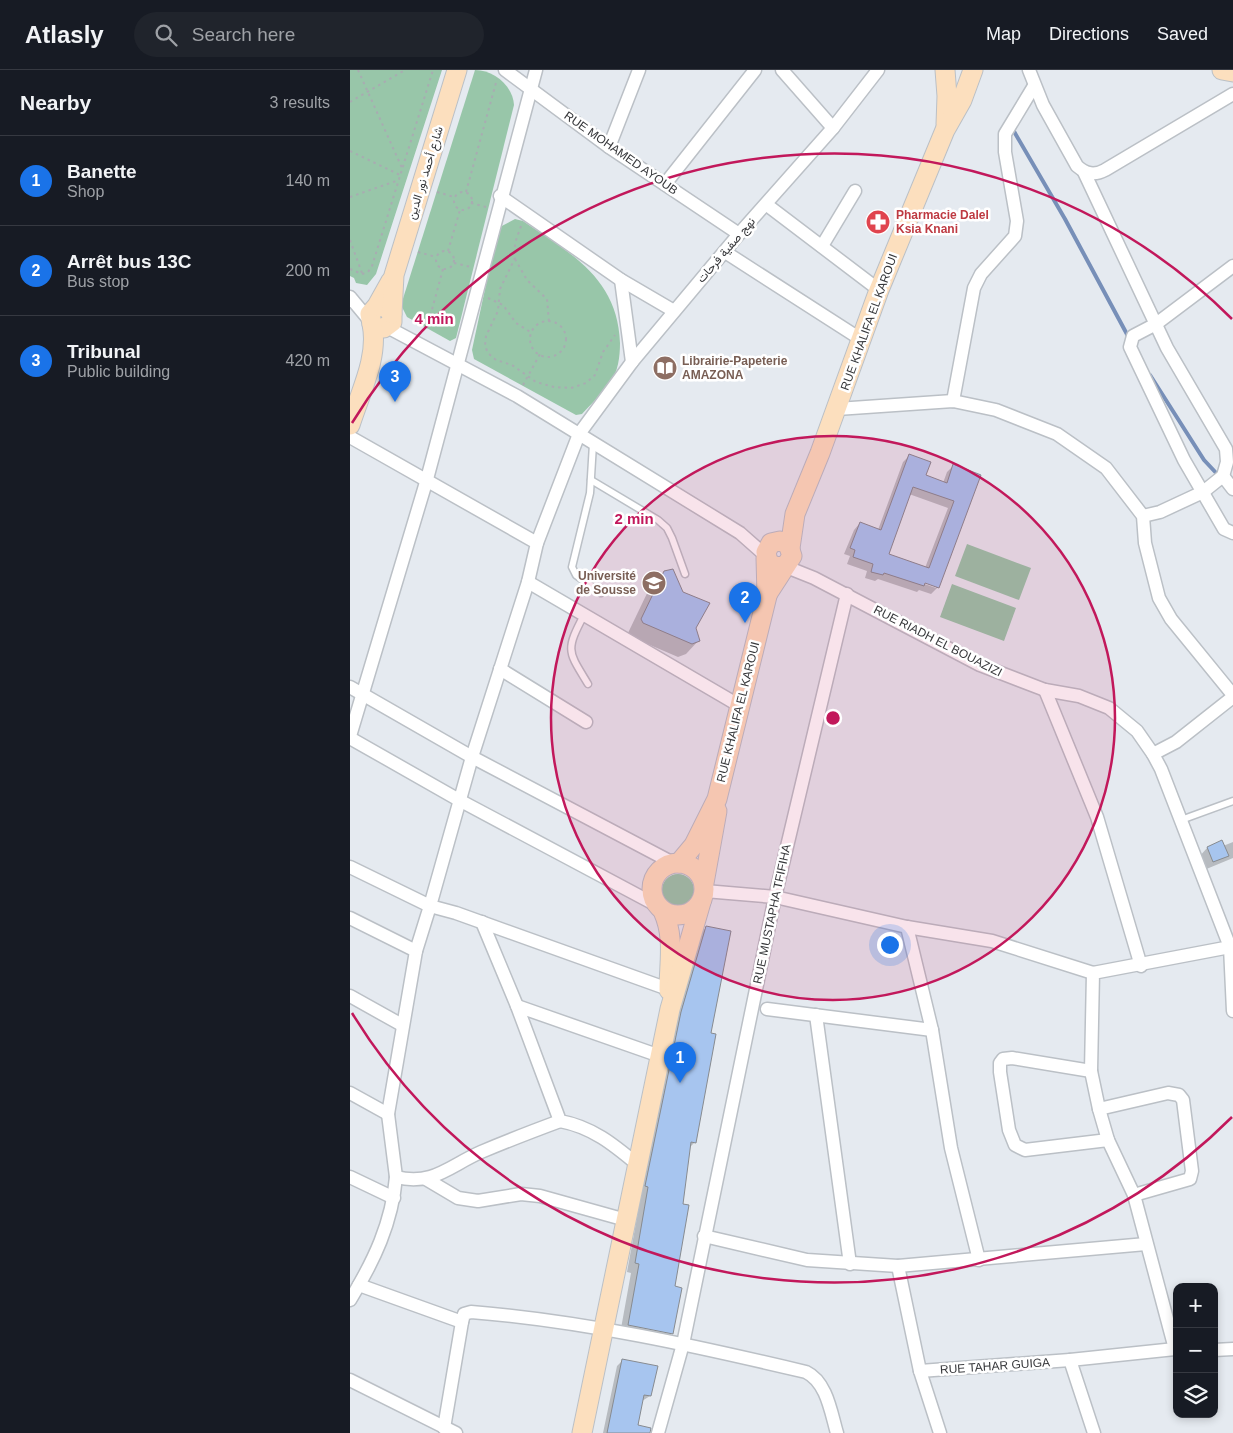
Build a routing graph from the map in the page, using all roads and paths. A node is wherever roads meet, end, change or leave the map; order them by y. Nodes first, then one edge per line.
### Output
1 (358, 70) edge
2 (405, 70) edge
3 (434, 70) edge
4 (457, 70) edge
5 (536, 70) edge
6 (639, 70) edge
7 (755, 70) edge
8 (782, 70) edge
9 (878, 70) edge
10 (945, 70) edge
11 (958, 70) edge
12 (967, 70) edge
13 (973, 70) edge
14 (1029, 70) edge
15 (1222, 70) edge
16 (1233, 72) edge
17 (501, 74) edge
18 (1034, 86) junction
19 (529, 88) junction
20 (368, 92) junction
21 (1233, 94) edge
22 (350, 102) edge
23 (833, 128) junction
24 (945, 130) junction
25 (609, 148) junction
26 (350, 151) edge
27 (402, 169) junction
28 (1084, 172) junction
29 (400, 176) junction
30 (399, 180) junction
31 (665, 184) junction
32 (855, 191) dead end
33 (437, 192) dead end
34 (466, 192) junction
35 (500, 196) junction
36 (350, 197) edge
37 (454, 197) junction
38 (472, 203) junction
39 (767, 204) junction
40 (460, 210) junction
41 (497, 210) junction
42 (526, 214) junction
43 (738, 234) junction
44 (350, 240) edge
45 (822, 246) junction
46 (448, 251) junction
47 (418, 252) dead end
48 (725, 252) junction
49 (436, 257) junction
50 (515, 258) junction
51 (454, 263) junction
52 (1233, 266) edge
53 (350, 269) edge
54 (443, 269) junction
55 (481, 269) junction
56 (362, 274) junction
57 (621, 280) junction
58 (879, 290) junction
59 (475, 294) junction
60 (350, 297) edge
61 (498, 302) junction
62 (674, 311) junction
63 (382, 318) junction
64 (549, 322) junction
65 (1156, 324) junction
66 (427, 328) dead end
67 (628, 328) junction
68 (532, 333) junction
69 (862, 340) junction
70 (540, 354) junction
71 (457, 362) junction
72 (632, 362) junction
73 (528, 376) junction
74 (517, 396) junction
75 (953, 401) junction
76 (837, 410) junction
77 (350, 425) edge
78 (579, 434) junction
79 (350, 437) edge
80 (593, 444) junction
81 (427, 479) junction
82 (591, 480) junction
83 (1229, 480) edge
84 (1203, 492) junction
85 (795, 514) junction
86 (1143, 516) junction
87 (1233, 533) edge
88 (537, 543) junction
89 (768, 552) junction
90 (789, 555) junction
91 (685, 574) dead end
92 (528, 582) junction
93 (601, 593) dead end
94 (847, 594) junction
95 (767, 596) junction
96 (584, 615) junction
97 (500, 669) junction
98 (588, 684) dead end
99 (350, 687) edge
100 (1045, 690) junction
101 (364, 695) junction
102 (1233, 696) edge
103 (740, 706) junction
104 (586, 722) dead end
105 (350, 737) edge
106 (1153, 754) junction
107 (472, 757) junction
108 (717, 799) junction
109 (460, 800) junction
110 (1233, 801) edge
111 (1181, 820) junction
112 (676, 863) junction
113 (350, 867) edge
114 (703, 892) junction
115 (775, 897) junction
116 (430, 906) junction
117 (660, 909) junction
118 (350, 918) edge
119 (482, 922) junction
120 (907, 927) junction
121 (1232, 947) edge
122 (416, 951) junction
123 (1141, 966) junction
124 (1093, 973) junction
125 (668, 988) junction
126 (350, 996) edge
127 (517, 1006) junction
128 (670, 1009) junction
129 (767, 1009) dead end
130 (1233, 1011) edge
131 (816, 1015) junction
132 (402, 1025) junction
133 (932, 1030) junction
134 (660, 1056) junction
135 (1091, 1071) junction
136 (350, 1094) edge
137 (1098, 1109) junction
138 (388, 1114) junction
139 (560, 1121) junction
140 (1108, 1140) junction
141 (638, 1164) junction
142 (350, 1177) edge
143 (396, 1177) junction
144 (426, 1179) junction
145 (1134, 1195) junction
146 (394, 1198) junction
147 (626, 1220) junction
148 (704, 1236) junction
149 (1146, 1244) junction
150 (979, 1260) junction
151 (850, 1264) junction
152 (898, 1266) junction
153 (359, 1286) junction
154 (350, 1300) edge
155 (462, 1322) junction
156 (604, 1329) junction
157 (1173, 1338) edge
158 (683, 1344) junction
159 (1173, 1349) edge
160 (1233, 1349) edge
161 (1218, 1350) edge
162 (1070, 1360) junction
163 (920, 1371) junction
164 (350, 1380) edge
165 (450, 1431) edge
166 (582, 1433) edge
167 (658, 1433) edge
168 (837, 1433) edge
169 (940, 1433) edge
170 (1094, 1433) edge

1 - 20 path
2 - 20 path
3 - 27 path
4 - 63 main road, شارع أحمد نور الدين
5 - 19 street
6 - 25 street
7 - 31 street
8 - 23 street
9 - 23 street, نهج صفية فرحات
10 - 24 main road, RUE KHALIFA EL KAROUI
11 - 12 main road
13 - 24 main road, RUE KHALIFA EL KAROUI
14 - 18 street
15 - 16 main road
17 - 19 street, RUE MOHAMED AYOUB
17 - 34 path
18 - 28 street
18 - 75 street
19 - 25 street, RUE MOHAMED AYOUB
19 - 35 street
20 - 22 path
20 - 27 path
21 - 28 street
23 - 39 street, نهج صفية فرحات
24 - 58 main road, RUE KHALIFA EL KAROUI
25 - 31 street, RUE MOHAMED AYOUB
26 - 29 path
27 - 29 path
28 - 65 street
29 - 30 path
30 - 36 path
30 - 56 path
31 - 43 street, RUE MOHAMED AYOUB
32 - 45 street
33 - 37 path
34 - 37 path
34 - 38 path
35 - 41 street
35 - 42 street
37 - 40 path
38 - 40 path
38 - 41 path
39 - 43 street, نهج صفية فرحات
39 - 45 street
40 - 46 path
41 - 55 street
42 - 50 path
42 - 57 street
43 - 48 street, نهج صفية فرحات
44 - 56 path
45 - 58 street
46 - 49 path
46 - 51 path
47 - 49 path
48 - 62 street, نهج صفية فرحات
48 - 69 street
49 - 54 path
50 - 61 path
50 - 64 path
51 - 54 path
51 - 55 path
52 - 65 street
53 - 56 path
54 - 66 path
55 - 59 street
57 - 62 street
57 - 67 street
58 - 69 main road, RUE KHALIFA EL KAROUI
59 - 61 path
59 - 71 street
60 - 63 street
61 - 68 path
61 - 73 path
62 - 72 street, نهج صفية فرحات
63 - 71 street
63 - 77 main road, شارع أحمد نور الدين
64 - 68 path
64 - 70 path
65 - 83 street
65 - 84 street
67 - 72 street
67 - 73 path
68 - 70 path
69 - 76 main road, RUE KHALIFA EL KAROUI
70 - 73 path
71 - 74 street
71 - 81 street
72 - 78 street, نهج صفية فرحات
73 - 74 path
74 - 78 street
75 - 76 street
75 - 86 street
76 - 85 main road, RUE KHALIFA EL KAROUI
78 - 80 street
78 - 88 street, نهج صفية فرحات
79 - 81 street
80 - 82 lane
80 - 89 street
81 - 88 street
81 - 101 street
82 - 91 lane
82 - 93 lane
83 - 84 street
84 - 86 street
84 - 87 street
85 - 89 main road, RUE KHALIFA EL KAROUI
85 - 90 main road, RUE KHALIFA EL KAROUI
86 - 102 street
88 - 92 street, نهج صفية فرحات
89 - 90 main road
89 - 95 main road, RUE KHALIFA EL KAROUI
90 - 94 street, RUE RIADH EL BOUAZIZI
90 - 95 main road, RUE KHALIFA EL KAROUI
92 - 96 street
92 - 97 street, نهج صفية فرحات
94 - 100 street, RUE RIADH EL BOUAZIZI
94 - 115 street, RUE MUSTAPHA TFIFIHA
95 - 103 main road, RUE KHALIFA EL KAROUI
96 - 98 lane
96 - 103 street
97 - 104 street
97 - 107 street, نهج صفية فرحات
99 - 101 street
100 - 106 street, RUE RIADH EL BOUAZIZI
100 - 123 street
101 - 105 street
101 - 107 street
102 - 106 street
103 - 108 main road, RUE KHALIFA EL KAROUI
105 - 109 street
106 - 111 street, RUE RIADH EL BOUAZIZI
107 - 109 street, نهج صفية فرحات
107 - 112 street
108 - 112 main road, RUE KHALIFA EL KAROUI
108 - 114 main road, RUE KHALIFA EL KAROUI
109 - 116 street, نهج صفية فرحات
109 - 117 street
110 - 111 lane
111 - 121 street, RUE RIADH EL BOUAZIZI
112 - 114 main road
112 - 117 main road
113 - 116 street
114 - 115 street
114 - 117 main road
114 - 128 main road, RUE KHALIFA EL KAROUI
115 - 120 street
115 - 148 street, RUE MUSTAPHA TFIFIHA
116 - 119 street
116 - 122 street, نهج صفية فرحات
117 - 125 main road
118 - 122 street
119 - 125 street
119 - 127 street
120 - 124 street
120 - 133 street
121 - 123 street
121 - 130 street, RUE RIADH EL BOUAZIZI
122 - 132 street, نهج صفية فرحات
123 - 124 street
124 - 135 street
125 - 128 main road
126 - 132 street
127 - 134 street
127 - 139 street
128 - 134 main road
129 - 131 street
131 - 133 street
131 - 151 street
132 - 138 street, نهج صفية فرحات
133 - 150 street
134 - 141 main road
135 - 137 street
135 - 140 street
136 - 138 street
137 - 140 street
137 - 145 street
138 - 143 street, نهج صفية فرحات
139 - 141 street
139 - 144 street
140 - 145 street
141 - 147 main road
142 - 146 street
143 - 144 street
143 - 146 street, نهج صفية فرحات
144 - 147 street
145 - 149 street
146 - 153 street, نهج صفية فرحات
147 - 156 main road
148 - 151 street
148 - 158 street, RUE MUSTAPHA TFIFIHA
149 - 150 street
149 - 157 street
150 - 152 street
151 - 152 street
152 - 163 street
153 - 154 street, نهج صفية فرحات
153 - 155 street
155 - 156 street
155 - 165 street
156 - 158 street
156 - 166 main road
158 - 167 street, RUE MUSTAPHA TFIFIHA
158 - 168 street
159 - 162 street, RUE TAHAR GUIGA
160 - 161 street
162 - 163 street, RUE TAHAR GUIGA
162 - 170 street
163 - 169 street
164 - 165 street

